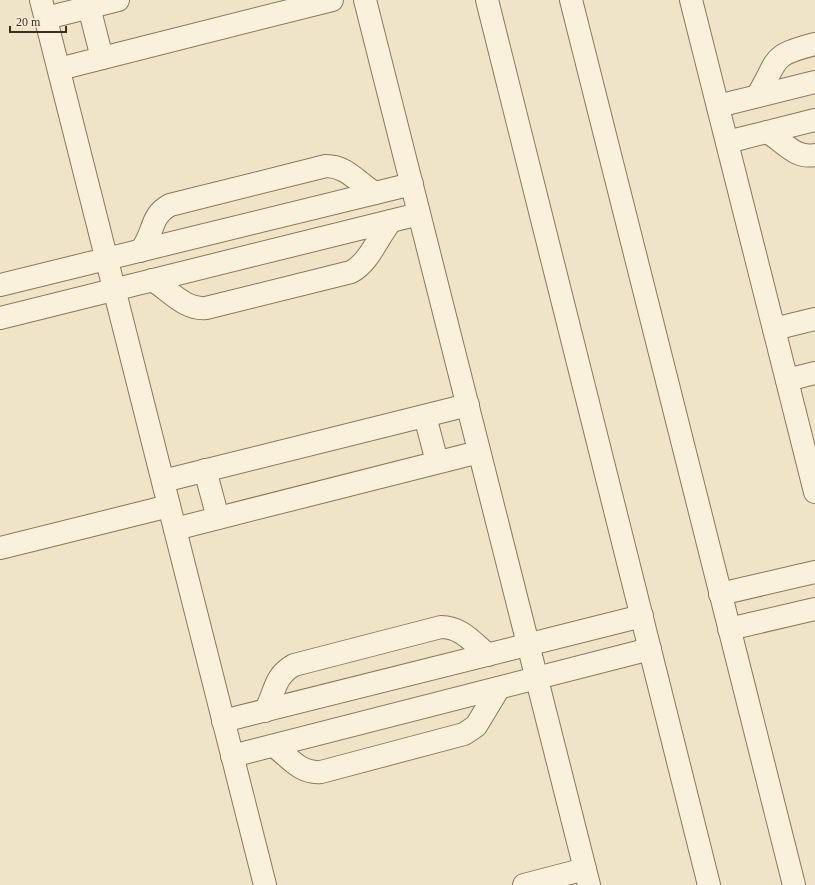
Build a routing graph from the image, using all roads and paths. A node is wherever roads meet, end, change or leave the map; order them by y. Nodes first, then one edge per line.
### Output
1 (118, 0) edge
2 (365, 0) edge
3 (487, 0) edge
4 (571, 0) edge
5 (691, 0) edge
6 (325, 1) edge
7 (89, 7) junction
8 (44, 9) edge
9 (815, 44) edge
10 (102, 58) junction
11 (59, 69) junction
12 (815, 82) edge
13 (757, 96) junction
14 (718, 106) junction
15 (815, 120) edge
16 (767, 132) junction
17 (727, 142) junction
18 (815, 155) edge
19 (412, 184) junction
20 (375, 193) junction
21 (419, 214) junction
22 (391, 221) junction
23 (140, 251) junction
24 (107, 259) junction
25 (152, 280) junction
26 (0, 285) edge
27 (114, 289) junction
28 (0, 318) edge
29 (815, 319) edge
30 (774, 329) junction
31 (815, 373) edge
32 (787, 380) junction
33 (468, 405) junction
34 (425, 416) junction
35 (479, 452) junction
36 (437, 462) junction
37 (205, 470) junction
38 (163, 480) junction
39 (815, 492) edge
40 (169, 506) junction
41 (218, 518) junction
42 (175, 529) junction
43 (0, 548) edge
44 (815, 572) edge
45 (720, 594) junction
46 (815, 609) edge
47 (642, 616) junction
48 (729, 629) junction
49 (528, 644) junction
50 (650, 649) junction
51 (488, 655) junction
52 (537, 678) junction
53 (499, 688) junction
54 (265, 711) junction
55 (224, 721) junction
56 (274, 746) junction
57 (232, 756) junction
58 (587, 877) edge
59 (538, 883) edge
60 (265, 885) edge
61 (709, 885) edge
62 (794, 885) edge

1 - 7 street
2 - 19 street
3 - 47 street
4 - 45 street
5 - 14 street
6 - 10 street
7 - 8 street
7 - 10 street
8 - 11 street
9 - 13 street
10 - 11 street
11 - 24 street
12 - 13 street
13 - 14 street
14 - 17 street
15 - 16 street
16 - 17 street
16 - 18 street
17 - 30 street
19 - 20 street
19 - 21 street
20 - 23 street
20 - 23 street
21 - 22 street
21 - 33 street
22 - 25 street
22 - 25 street
23 - 24 street
24 - 26 street
24 - 27 street
25 - 27 street
27 - 28 street
27 - 38 street
29 - 30 street
30 - 32 street
31 - 32 street
32 - 39 street
33 - 34 street
33 - 35 street
34 - 36 street
34 - 37 street
35 - 36 street
35 - 49 street
36 - 41 street
37 - 38 street
37 - 41 street
38 - 40 street
40 - 42 street
40 - 43 street
41 - 42 street
42 - 55 street
44 - 45 street
45 - 48 street
46 - 48 street
47 - 49 street
47 - 50 street
48 - 62 street
49 - 51 street
49 - 52 street
50 - 52 street
50 - 61 street
51 - 54 street
51 - 54 street
52 - 53 street
52 - 58 street
53 - 56 street
53 - 56 street
54 - 55 street
55 - 57 street
56 - 57 street
57 - 60 street
58 - 59 street

